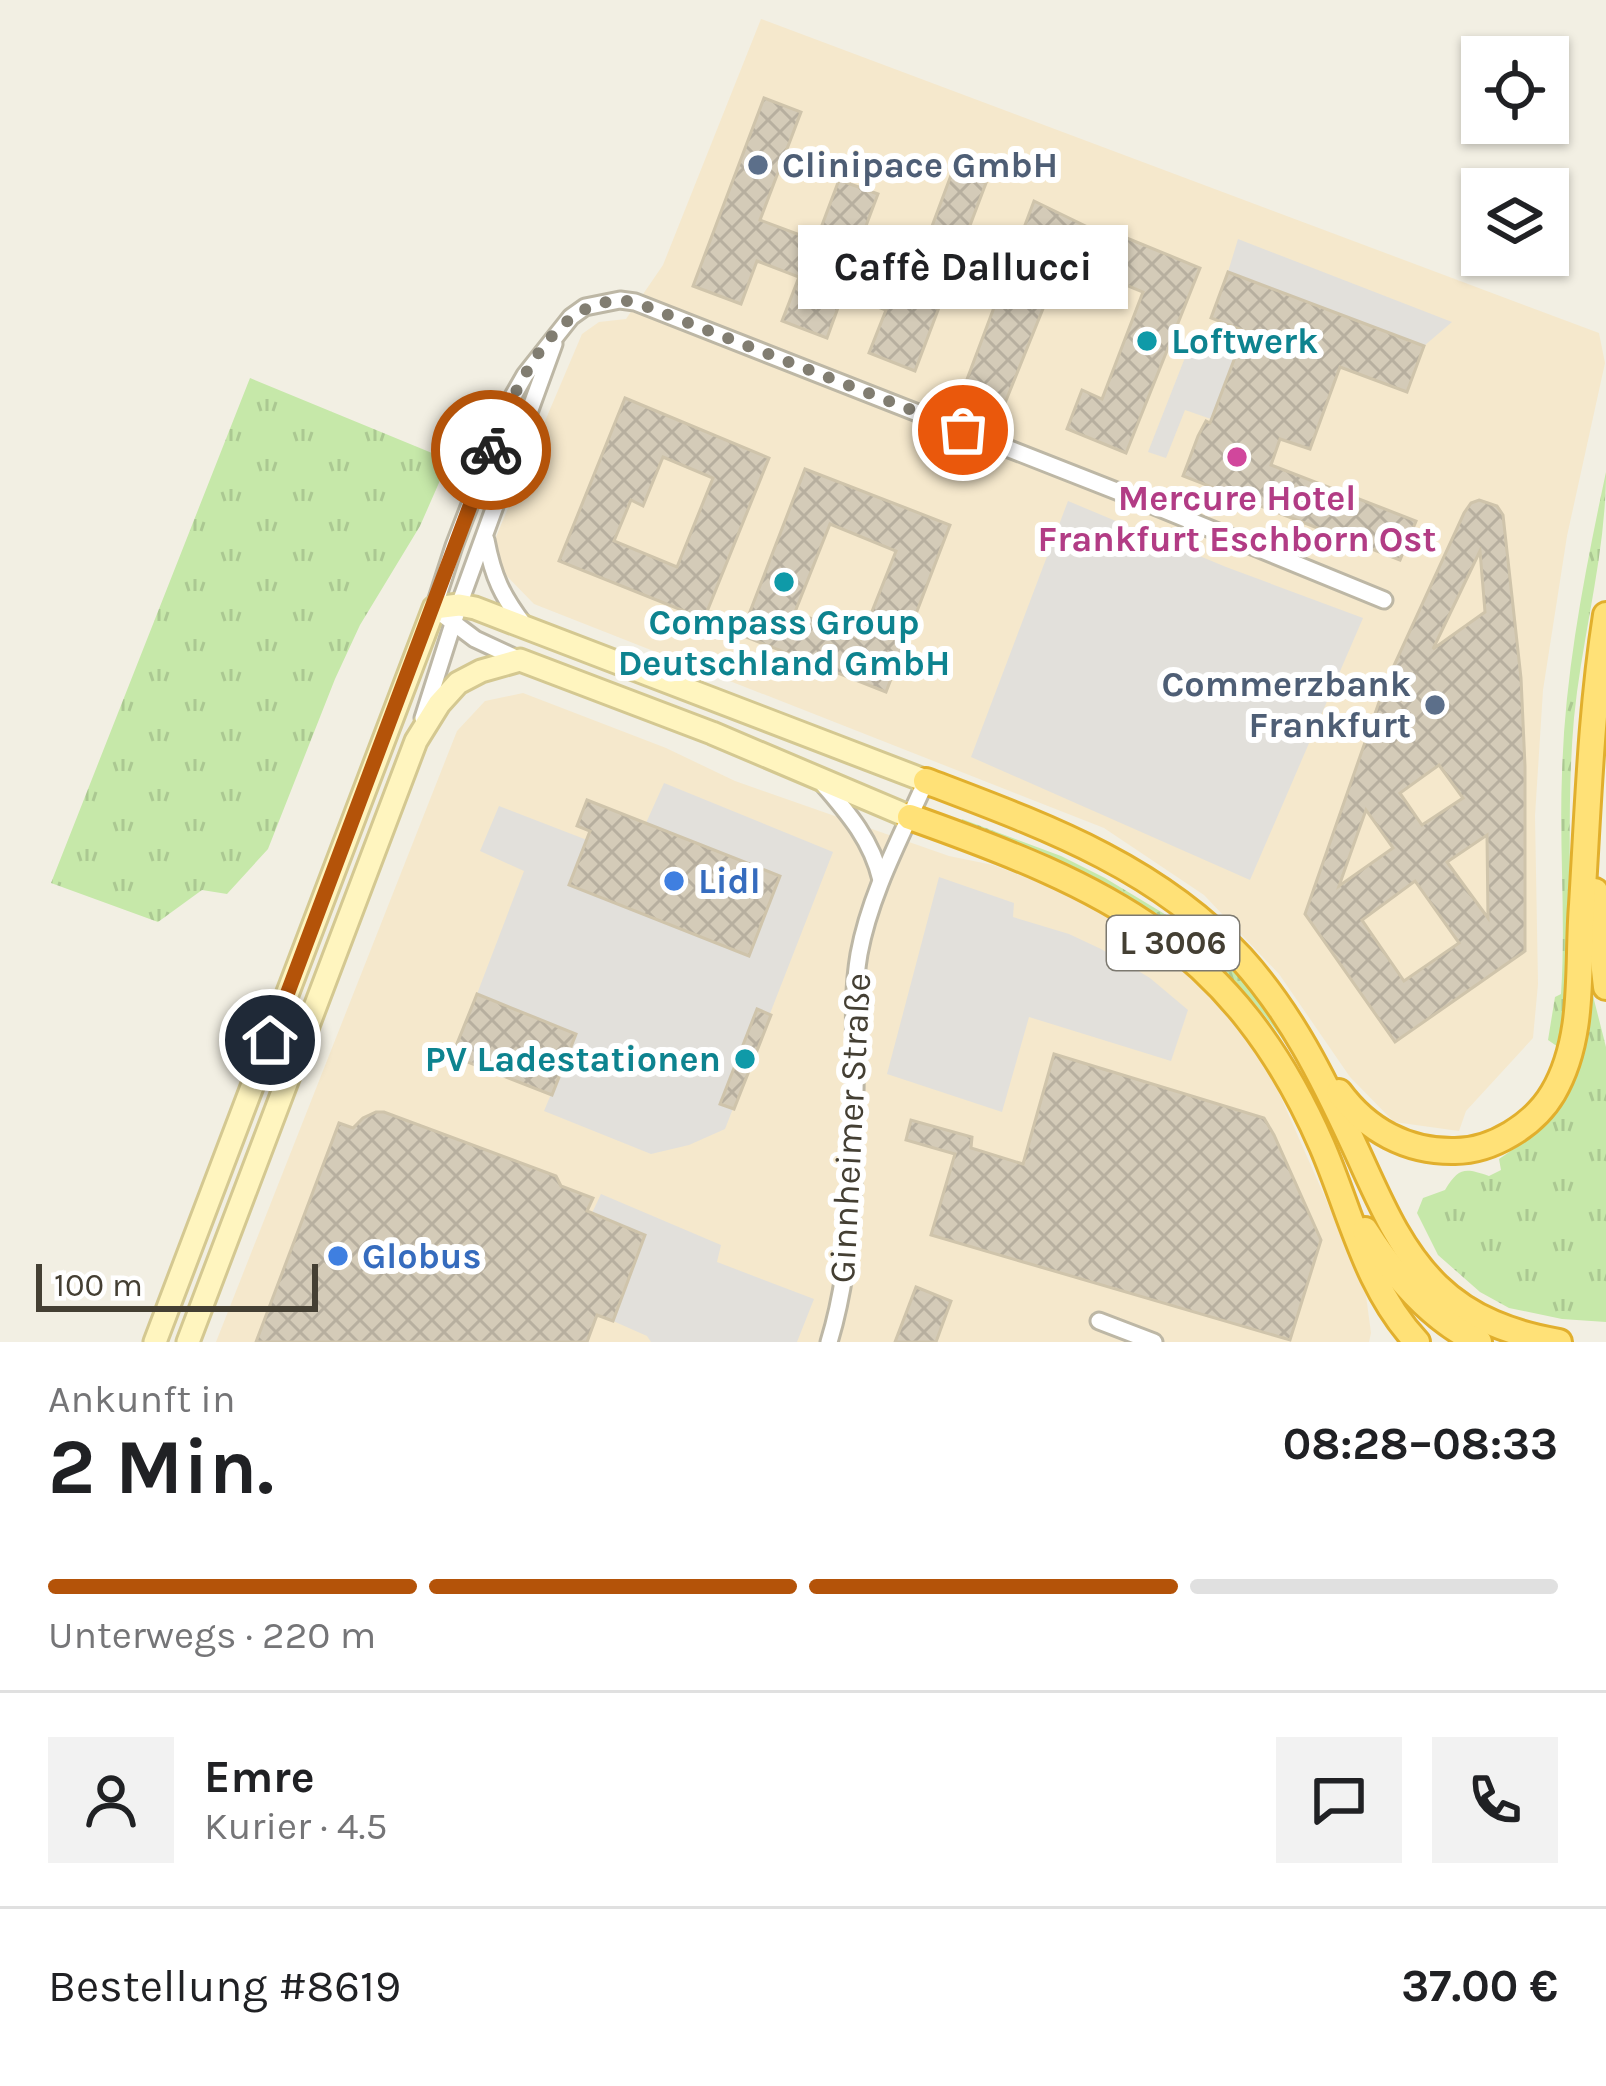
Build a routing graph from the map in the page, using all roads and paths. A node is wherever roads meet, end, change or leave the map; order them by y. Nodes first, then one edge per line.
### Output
1 (559, 330) junction
2 (485, 537) junction
3 (1384, 601) dead end
4 (434, 608) junction
5 (456, 614) junction
6 (1606, 615) edge
7 (526, 628) junction
8 (520, 660) junction
9 (416, 741) junction
10 (817, 778) junction
11 (926, 782) junction
12 (910, 817) junction
13 (1588, 829) junction
14 (882, 883) junction
15 (1606, 987) edge
16 (1309, 1052) junction
17 (1337, 1181) junction
18 (1435, 1298) junction
19 (1099, 1321) dead end
20 (1412, 1336) edge
21 (155, 1342) edge
22 (188, 1342) edge
23 (829, 1342) edge
24 (1154, 1342) edge
25 (1479, 1342) edge
26 (1559, 1342) edge

1 - 2 street
1 - 3 street
1 - 4 street
2 - 5 street
2 - 7 street
4 - 5 main road, L 3006
4 - 21 main road
5 - 7 main road, L 3006
5 - 8 street
5 - 9 street
6 - 13 highway
7 - 11 main road, L 3006
8 - 9 main road
8 - 10 main road, L 3006
9 - 22 main road
10 - 12 main road, L 3006
10 - 14 street
11 - 12 street, Ginnheimer Straße
11 - 16 highway, L 3006
12 - 14 street, Ginnheimer Straße
12 - 17 highway, L 3006
13 - 15 highway
13 - 16 highway
14 - 23 street, Ginnheimer Straße
16 - 18 highway
17 - 18 highway
17 - 20 highway
18 - 25 highway
18 - 26 highway
19 - 24 street

